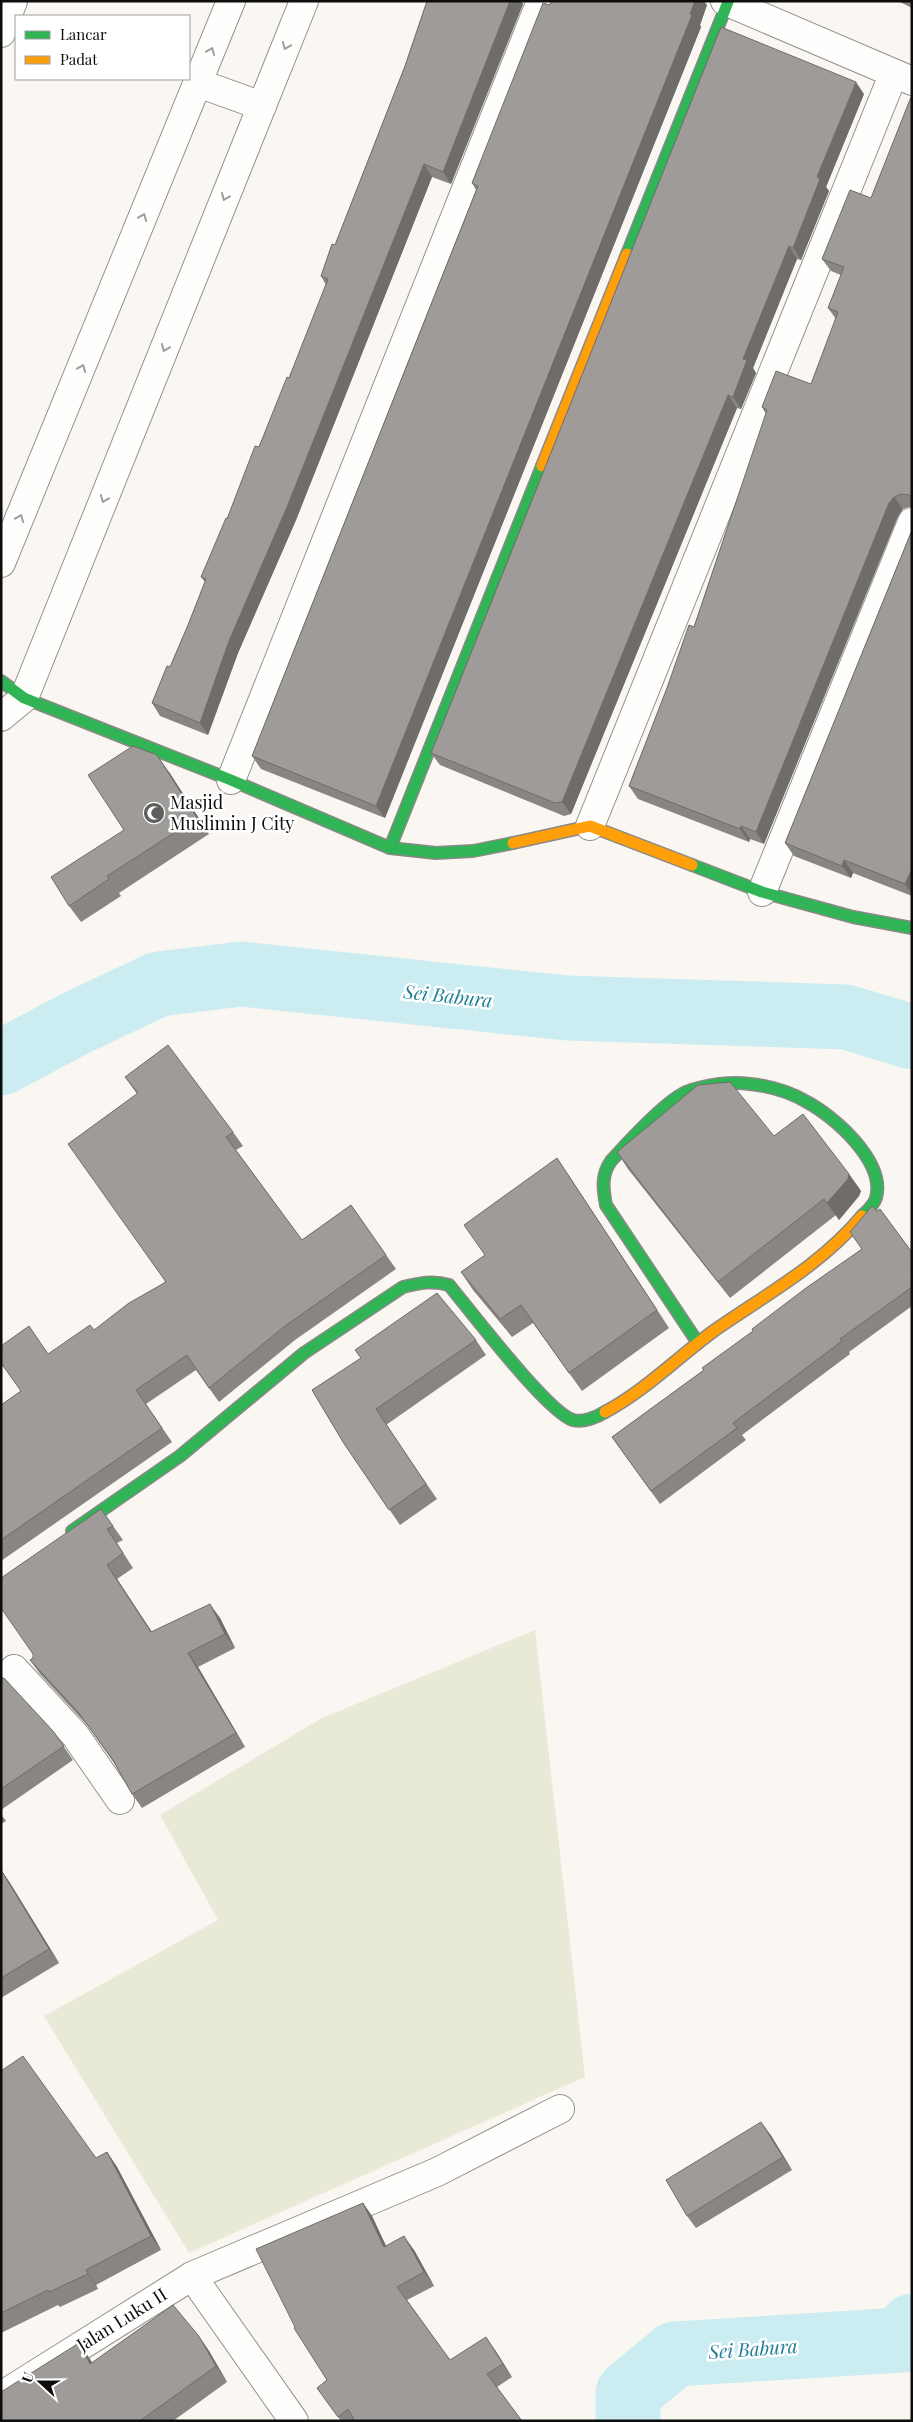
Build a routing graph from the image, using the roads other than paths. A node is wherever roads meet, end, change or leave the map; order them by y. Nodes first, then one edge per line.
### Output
1 (14, 1) edge
2 (231, 1) edge
3 (304, 1) edge
4 (540, 1) edge
5 (726, 2) edge
6 (1, 33) edge
7 (902, 78) edge
8 (198, 83) junction
9 (262, 106) junction
10 (912, 522) edge
11 (1, 563) edge
12 (1, 680) edge
13 (24, 698) junction
14 (1, 717) edge
15 (231, 780) junction
16 (590, 826) junction
17 (390, 848) junction
18 (762, 892) junction
19 (912, 928) edge
20 (698, 1343) junction
21 (66, 1535) edge
22 (6, 1667) edge
23 (120, 1800) dead end
24 (560, 2109) dead end
25 (192, 2276) junction
26 (1, 2396) edge
27 (294, 2421) edge

1 - 6 street
8 -> 2 street
3 -> 9 street
4 - 15 street
5 - 7 street
5 - 17 street
7 - 16 street
8 - 9 street
11 -> 8 street
9 -> 13 street
10 - 18 street
12 - 13 street
13 - 14 street
13 - 15 street
15 - 17 street
16 - 17 street
16 - 18 street
18 - 19 street
20 - 20 street
20 - 21 street
22 - 23 street
24 - 25 street, Jalan Luku II
25 - 26 street, Jalan Luku II
25 - 27 street

